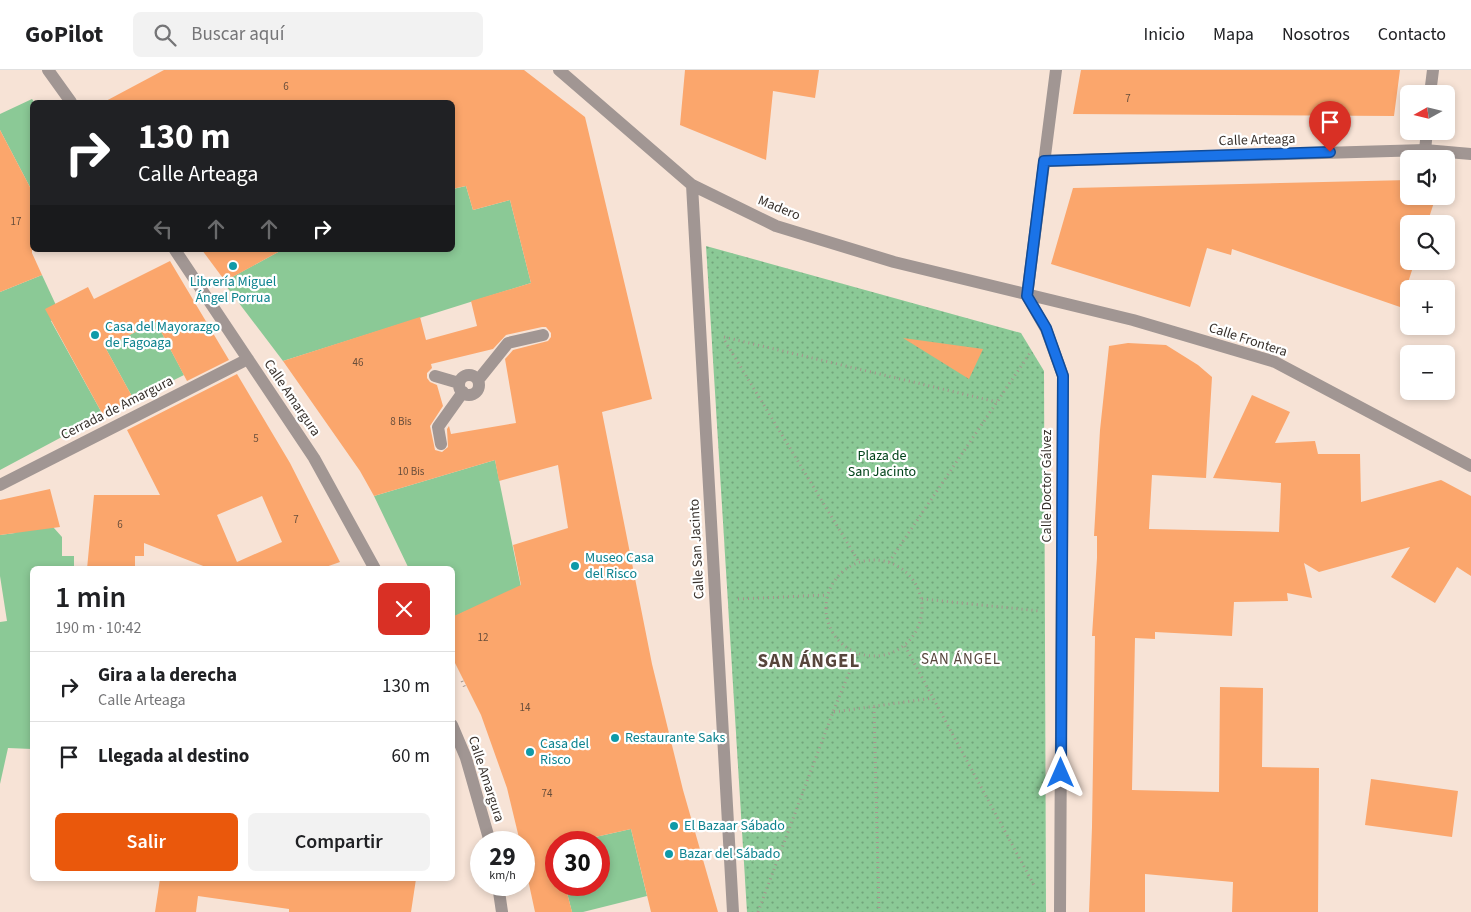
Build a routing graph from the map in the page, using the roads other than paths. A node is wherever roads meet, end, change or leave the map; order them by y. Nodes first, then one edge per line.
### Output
1 (48, 70) edge
2 (559, 70) edge
3 (1056, 70) edge
4 (1432, 70) edge
5 (1431, 85) edge
6 (70, 100) edge
7 (1426, 140) edge
8 (1425, 150) edge
9 (1400, 151) edge
10 (1455, 153) edge
11 (1471, 154) edge
12 (1044, 161) junction
13 (692, 184) junction
14 (176, 252) edge
15 (1027, 296) junction
16 (543, 335) dead end
17 (248, 358) junction
18 (435, 376) dead end
19 (461, 388) junction
20 (441, 444) dead end
21 (1471, 466) edge
22 (0, 485) edge
23 (373, 566) edge
24 (455, 732) edge
25 (487, 831) edge
26 (500, 896) edge
27 (502, 912) edge
28 (733, 912) edge
29 (1060, 912) edge

1 - 6 street
2 - 13 street, Madero
3 - 12 street
4 - 5 street
7 - 8 street
9 - 12 street, Calle Arteaga
10 - 11 street, Calle Arteaga
12 - 15 street
13 - 15 street, Madero
13 - 28 street, Calle San Jacinto
14 - 17 street, Calle Amargura
15 - 21 street, Calle Frontera
15 - 29 street, Calle Doctor Gálvez
16 - 19 street
17 - 22 street, Cerrada de Amargura
17 - 23 street, Calle Amargura
18 - 19 street
19 - 20 street
24 - 25 street, Calle Amargura
26 - 27 street

